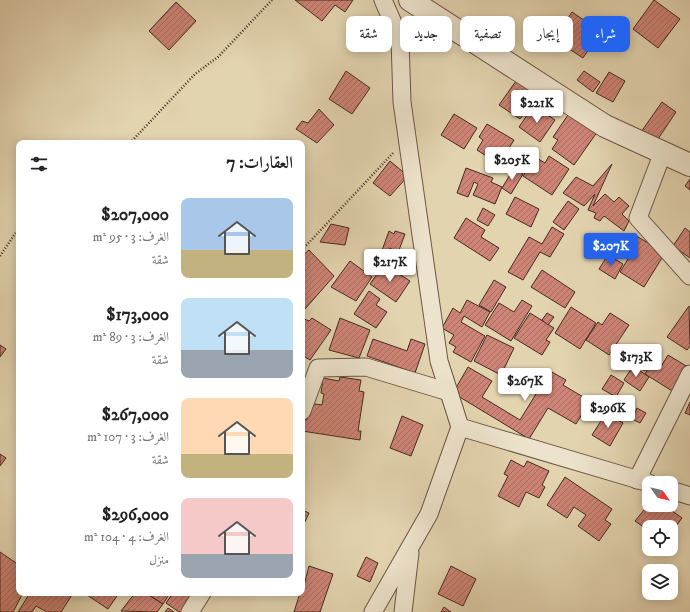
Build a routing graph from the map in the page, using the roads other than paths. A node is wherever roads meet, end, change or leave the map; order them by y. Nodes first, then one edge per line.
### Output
1 (383, 0) edge
2 (410, 0) edge
3 (663, 152) junction
4 (690, 165) edge
5 (690, 276) edge
6 (690, 374) edge
7 (449, 392) junction
8 (305, 403) edge
9 (460, 427) junction
10 (646, 476) edge
11 (642, 482) edge
12 (678, 492) edge
13 (690, 496) edge
14 (411, 546) junction
15 (200, 596) edge
16 (190, 612) edge
17 (373, 612) edge
18 (403, 612) edge

1 - 7 street
2 - 3 street
3 - 4 street
3 - 5 street
6 - 10 street
7 - 8 street
7 - 9 street
9 - 11 street
9 - 14 street
12 - 13 street
14 - 17 street
14 - 18 street
15 - 16 street

